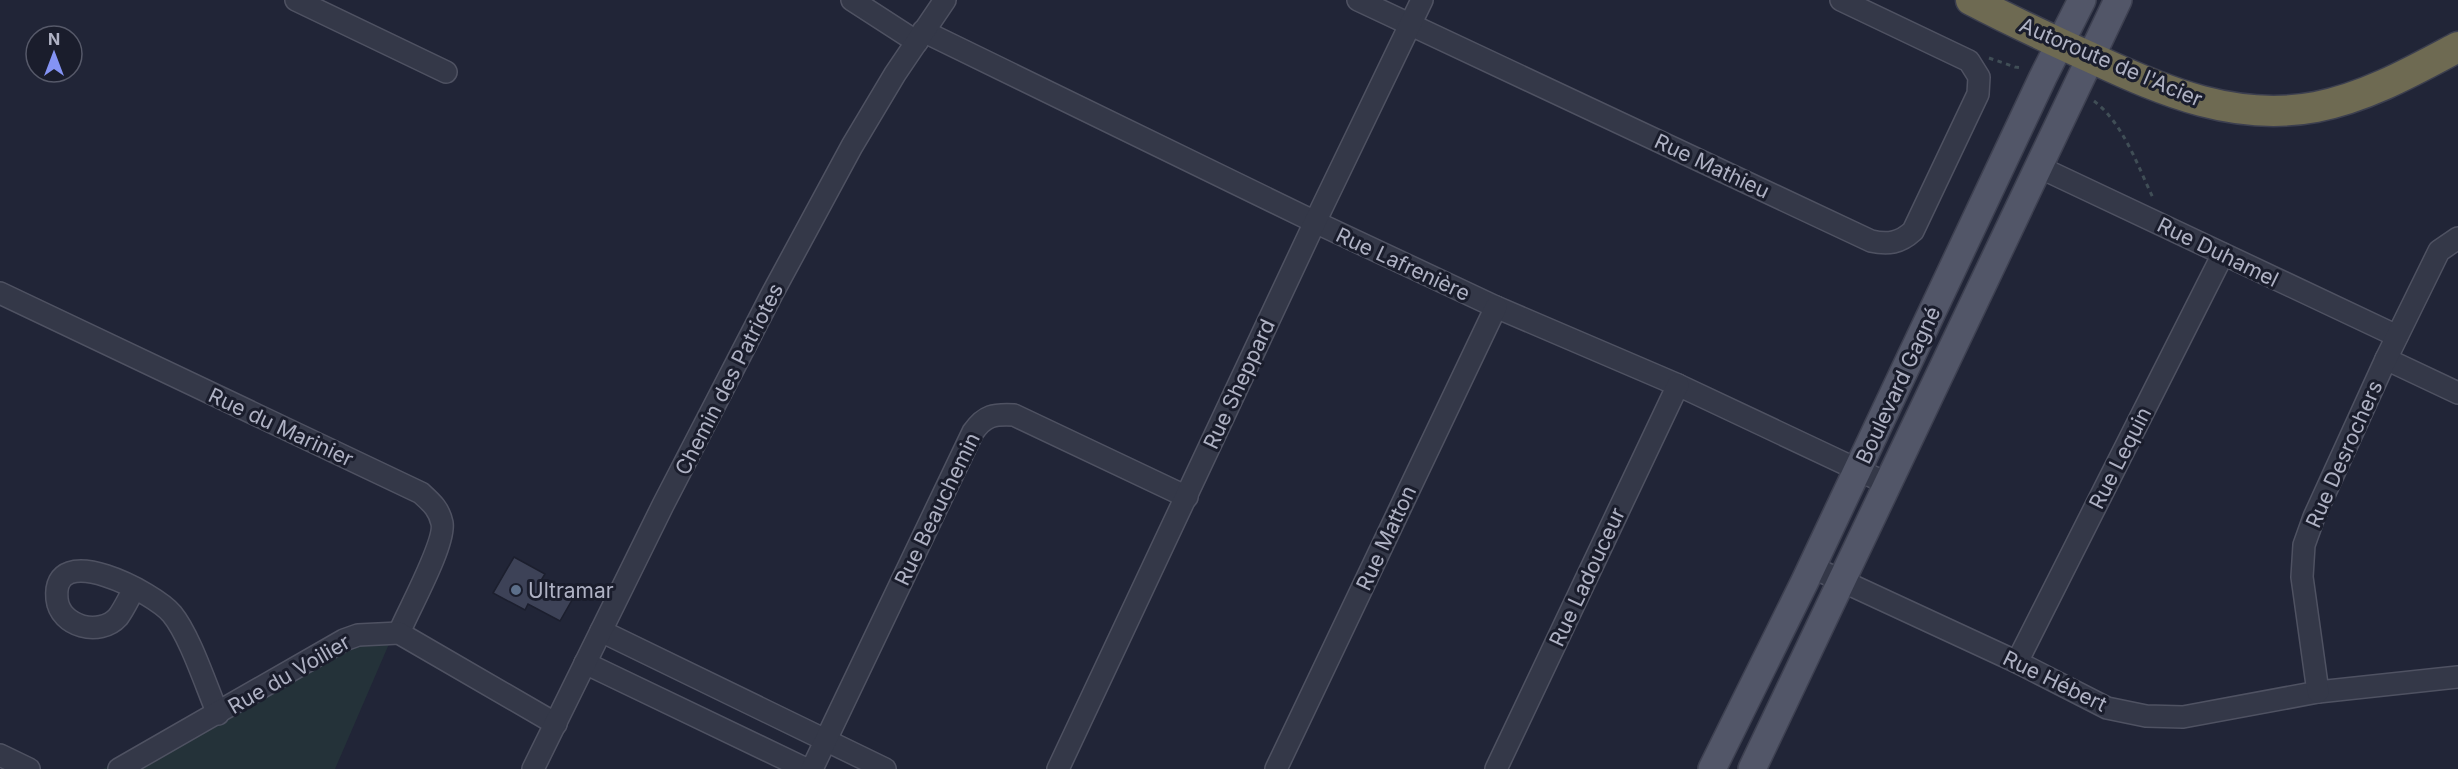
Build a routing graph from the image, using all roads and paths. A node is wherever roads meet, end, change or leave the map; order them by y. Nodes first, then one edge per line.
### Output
1 (296, 0) edge
2 (852, 0) edge
3 (945, 0) edge
4 (1358, 0) edge
5 (1422, 0) edge
6 (1841, 0) edge
7 (1971, 0) edge
8 (2082, 0) edge
9 (2118, 0) edge
10 (1410, 25) junction
11 (920, 36) junction
12 (2060, 44) junction
13 (2458, 47) edge
14 (1982, 56) dead end
15 (2090, 58) junction
16 (2023, 68) dead end
17 (446, 72) dead end
18 (2095, 101) dead end
19 (2039, 168) junction
20 (2157, 206) dead end
21 (1315, 222) junction
22 (2458, 237) edge
23 (2223, 254) junction
24 (0, 293) edge
25 (1496, 307) junction
26 (2397, 336) junction
27 (2386, 359) junction
28 (1678, 385) junction
29 (2458, 393) edge
30 (1858, 470) junction
31 (1888, 484) junction
32 (1187, 497) junction
33 (1812, 567) junction
34 (1842, 581) junction
35 (134, 589) dead end
36 (601, 631) junction
37 (399, 633) junction
38 (2017, 662) junction
39 (585, 663) junction
40 (2458, 677) edge
41 (2318, 692) junction
42 (218, 714) junction
43 (556, 724) junction
44 (826, 741) junction
45 (0, 755) edge
46 (29, 769) edge
47 (119, 769) edge
48 (534, 769) edge
49 (807, 769) edge
50 (812, 769) edge
51 (885, 769) edge
52 (1058, 769) edge
53 (1276, 769) edge
54 (1496, 769) edge
55 (1712, 769) edge
56 (1752, 769) edge

1 - 17 street
2 - 11 street, Rue Lafrenière
3 - 11 street, Chemin des Patriotes
4 - 10 street, Rue Mathieu
5 - 10 street, Rue Sheppard
6 - 10 street, Rue Mathieu
7 - 12 highway, Autoroute de l'Acier
8 - 12 main road, Boulevard Gagné
9 - 15 main road, Boulevard Gagné
10 - 21 street, Rue Sheppard
11 - 21 street, Rue Lafrenière
11 - 36 street, Chemin des Patriotes
12 - 15 highway, Autoroute de l'Acier
12 - 30 main road, Boulevard Gagné
13 - 15 highway, Autoroute de l'Acier
14 - 16 path
15 - 19 main road, Boulevard Gagné
18 - 20 path
19 - 23 street, Rue Duhamel
19 - 31 main road, Boulevard Gagné
21 - 25 street, Rue Lafrenière
21 - 32 street, Rue Sheppard
22 - 26 street, Rue Desrochers
23 - 26 street, Rue Duhamel
23 - 38 street, Rue Lequin
24 - 37 street, Rue du Marinier
25 - 28 street, Rue Lafrenière
25 - 53 street, Rue Matton
26 - 27 street, Rue Desrochers
27 - 29 street
27 - 41 street, Rue Desrochers
28 - 30 street, Rue Lafrenière
28 - 54 street, Rue Ladouceur
30 - 31 street, Rue Lafrenière
30 - 33 main road, Boulevard Gagné
31 - 34 main road, Boulevard Gagné
32 - 44 street, Rue Beauchemin
32 - 52 street, Rue Sheppard
33 - 34 street, Rue Hébert
33 - 55 main road, Boulevard Gagné
34 - 38 street, Rue Hébert
34 - 56 main road, Boulevard Gagné
35 - 42 street
36 - 39 street, Chemin des Patriotes
36 - 44 street
37 - 42 street, Rue du Voilier
37 - 43 street
38 - 41 street, Rue Hébert
39 - 43 street, Chemin des Patriotes
39 - 49 street
40 - 41 street, Rue Hébert
42 - 47 street, Rue du Voilier
43 - 48 street, Chemin des Patriotes
44 - 50 street, Rue Beauchemin
44 - 51 street
45 - 46 street

